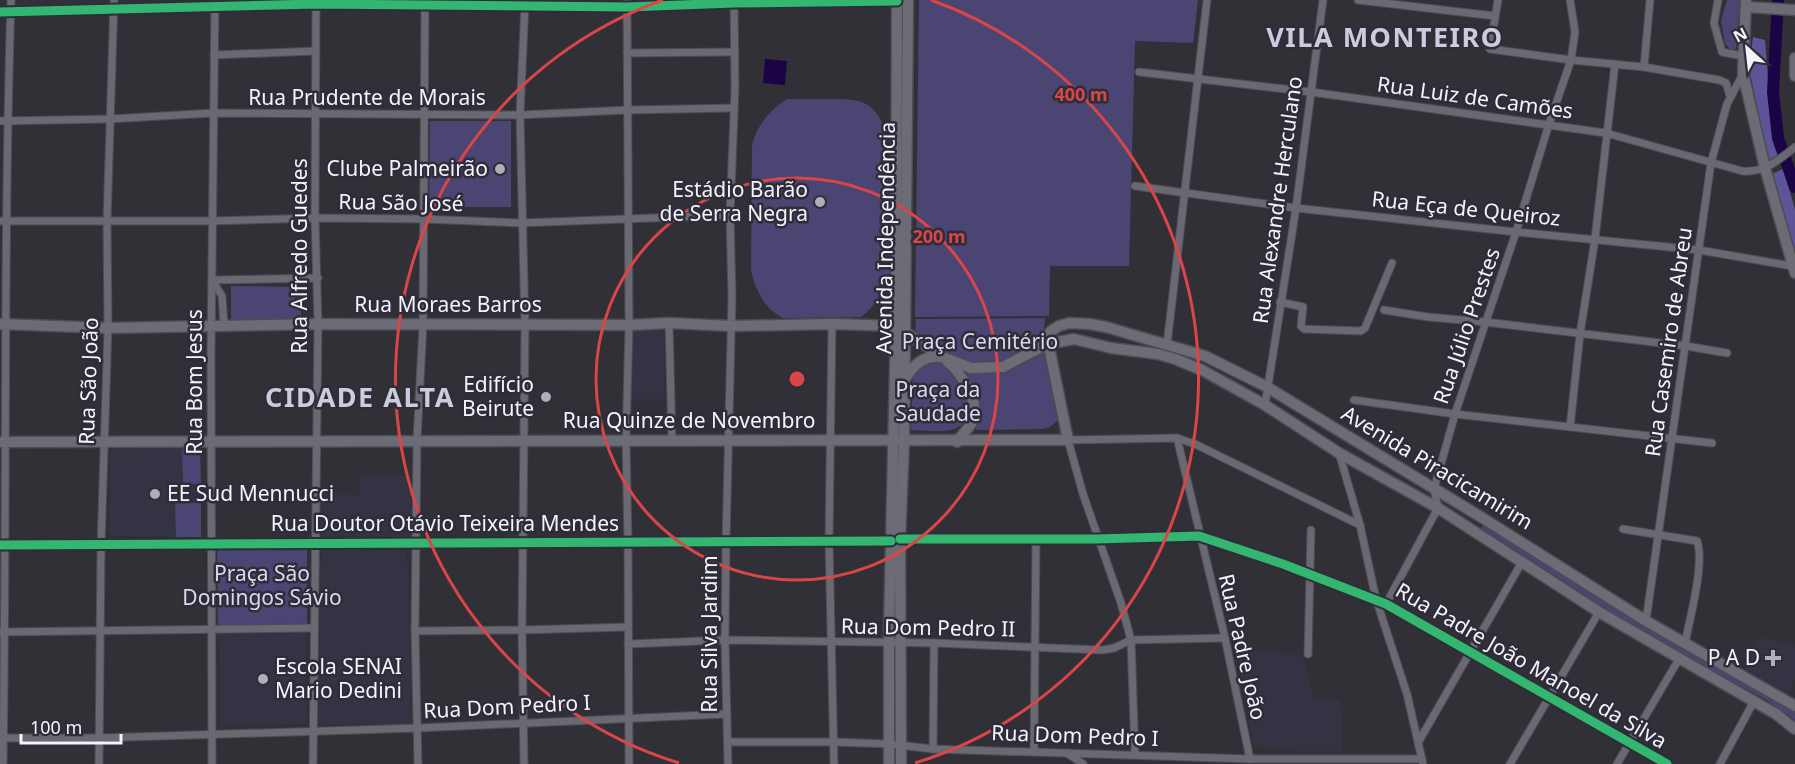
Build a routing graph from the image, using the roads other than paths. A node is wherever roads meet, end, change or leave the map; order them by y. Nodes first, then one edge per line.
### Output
1 (11, 0) edge
2 (114, 0) edge
3 (901, 0) edge
4 (1207, 0) edge
5 (1323, 0) edge
6 (1358, 0) edge
7 (1498, 0) edge
8 (1570, 0) edge
9 (1647, 0) edge
10 (1718, 0) edge
11 (734, 1) edge
12 (834, 1) edge
13 (316, 2) edge
14 (425, 2) edge
15 (525, 2) edge
16 (627, 3) edge
17 (1424, 3) edge
18 (215, 4) edge
19 (1746, 4) edge
20 (1790, 9) edge
21 (114, 10) junction
22 (0, 12) edge
23 (10, 12) junction
24 (1495, 16) junction
25 (315, 51) junction
26 (735, 52) junction
27 (627, 53) junction
28 (214, 55) junction
29 (1743, 56) junction
30 (1795, 58) edge
31 (1571, 60) junction
32 (1615, 64) junction
33 (1644, 67) junction
34 (1138, 72) dead end
35 (1743, 74) junction
36 (1795, 76) edge
37 (1198, 79) junction
38 (1311, 92) junction
39 (1730, 96) junction
40 (734, 108) junction
41 (627, 110) junction
42 (213, 113) junction
43 (316, 113) junction
44 (425, 115) junction
45 (520, 115) junction
46 (110, 119) junction
47 (4, 121) edge
48 (1549, 124) junction
49 (1606, 133) junction
50 (1795, 147) edge
51 (1711, 163) junction
52 (1765, 168) junction
53 (1135, 186) dead end
54 (1185, 194) junction
55 (1296, 208) junction
56 (730, 215) junction
57 (315, 218) junction
58 (627, 218) junction
59 (423, 219) junction
60 (4, 221) edge
61 (107, 221) junction
62 (212, 221) junction
63 (521, 223) junction
64 (1516, 232) junction
65 (1595, 239) junction
66 (1699, 250) junction
67 (1392, 262) dead end
68 (1794, 270) edge
69 (318, 278) junction
70 (212, 280) junction
71 (1280, 302) junction
72 (1384, 310) dead end
73 (1485, 322) junction
74 (669, 323) junction
75 (3, 324) edge
76 (318, 324) junction
77 (832, 324) junction
78 (423, 325) junction
79 (525, 325) junction
80 (629, 325) junction
81 (212, 326) junction
82 (225, 326) junction
83 (732, 326) junction
84 (108, 328) junction
85 (900, 328) junction
86 (1580, 334) junction
87 (1047, 344) junction
88 (1167, 345) junction
89 (1686, 346) junction
90 (1119, 349) junction
91 (1189, 350) junction
92 (1727, 353) dead end
93 (943, 358) junction
94 (1175, 359) junction
95 (904, 382) junction
96 (1267, 387) junction
97 (1354, 400) dead end
98 (1265, 405) junction
99 (1455, 414) junction
100 (1570, 427) junction
101 (1177, 438) junction
102 (1671, 439) junction
103 (212, 440) junction
104 (417, 440) junction
105 (1068, 440) junction
106 (316, 441) junction
107 (524, 441) junction
108 (626, 441) junction
109 (672, 441) junction
110 (729, 441) junction
111 (830, 441) junction
112 (899, 441) junction
113 (3, 442) edge
114 (103, 442) junction
115 (957, 442) junction
116 (1358, 443) junction
117 (1712, 443) dead end
118 (1338, 453) junction
119 (1434, 489) junction
120 (1438, 508) junction
121 (1481, 517) junction
122 (1360, 525) junction
123 (1472, 529) junction
124 (1623, 529) dead end
125 (1311, 530) dead end
126 (1658, 533) junction
127 (1199, 536) junction
128 (1036, 539) junction
129 (1097, 539) junction
130 (896, 540) junction
131 (726, 541) junction
132 (829, 541) junction
133 (416, 542) junction
134 (523, 542) junction
135 (628, 542) junction
136 (314, 543) junction
137 (212, 544) junction
138 (3, 545) edge
139 (101, 545) junction
140 (1522, 562) junction
141 (1311, 574) junction
142 (1376, 599) junction
143 (1386, 604) junction
144 (1599, 612) junction
145 (1646, 621) junction
146 (628, 627) junction
147 (314, 628) junction
148 (212, 630) junction
149 (522, 630) junction
150 (416, 631) junction
151 (2, 632) edge
152 (100, 632) junction
153 (1225, 638) junction
154 (725, 640) junction
155 (1131, 640) junction
156 (830, 642) junction
157 (895, 643) junction
158 (934, 643) junction
159 (1685, 643) junction
160 (628, 644) junction
161 (1036, 646) junction
162 (1471, 652) junction
163 (1308, 654) dead end
164 (1679, 659) junction
165 (1734, 671) junction
166 (1710, 676) junction
167 (1549, 696) junction
168 (1754, 701) junction
169 (1795, 706) edge
170 (727, 714) junction
171 (629, 717) junction
172 (523, 724) junction
173 (418, 728) junction
174 (1795, 729) edge
175 (312, 731) junction
176 (212, 734) junction
177 (2, 738) edge
178 (99, 738) junction
179 (1419, 741) junction
180 (728, 742) junction
181 (834, 742) junction
182 (1629, 742) junction
183 (895, 745) junction
184 (933, 748) junction
185 (1034, 752) junction
186 (1067, 753) junction
187 (1091, 754) junction
188 (1135, 754) junction
189 (1250, 759) junction
190 (1223, 761) edge
191 (1422, 762) edge
192 (3, 764) edge
193 (99, 764) edge
194 (212, 764) edge
195 (313, 764) edge
196 (418, 764) edge
197 (524, 764) edge
198 (629, 764) edge
199 (728, 764) edge
200 (834, 764) edge
201 (889, 764) edge
202 (901, 764) edge
203 (1083, 764) edge
204 (1090, 764) edge
205 (1510, 764) edge
206 (1617, 764) edge
207 (1667, 764) edge
208 (1720, 764) edge

1 - 23 street
2 - 21 street, Rua São João
3 - 12 street
3 - 85 main road, Avenida Independência
3 - 85 main road, Avenida Independência
4 - 37 street
5 - 38 street, Rua Alexandre Herculano
6 - 17 street
7 - 24 street
8 - 31 street, Rua Júlio Prestes
9 - 33 street
10 - 29 street
11 - 12 street
11 - 16 street
11 - 26 street, Rua Silva Jardim
13 - 14 street
13 - 18 street
13 - 25 street, Rua Alfredo Guedes
14 - 15 street
14 - 44 street
15 - 16 street
15 - 45 street
16 - 27 street
17 - 24 street
18 - 21 street
18 - 28 street, Rua Bom Jesus
19 - 20 main road
19 - 29 main road
21 - 23 street
21 - 46 street, Rua São João
22 - 23 street
23 - 47 street
24 - 31 street
25 - 28 street
25 - 43 street, Rua Alfredo Guedes
26 - 27 street
26 - 40 street, Rua Silva Jardim
27 - 41 street
28 - 42 street, Rua Bom Jesus
29 - 35 main road
30 - 36 main road
31 - 32 street
31 - 48 street, Rua Júlio Prestes
32 - 33 street
32 - 49 street
33 - 39 street
34 - 37 street, Rua Luiz de Camões
35 - 39 street, Rua Casemiro de Abreu
35 - 52 main road
37 - 38 street, Rua Luiz de Camões
37 - 54 street
38 - 48 street, Rua Luiz de Camões
38 - 55 street, Rua Alexandre Herculano
39 - 51 street, Rua Casemiro de Abreu
40 - 41 street, Rua Prudente de Morais
40 - 56 street, Rua Silva Jardim
41 - 45 street, Rua Prudente de Morais
41 - 58 street
42 - 43 street, Rua Prudente de Morais
42 - 46 street, Rua Prudente de Morais
42 - 62 street, Rua Bom Jesus
43 - 44 street, Rua Prudente de Morais
43 - 57 street, Rua Alfredo Guedes
44 - 45 street, Rua Prudente de Morais
44 - 59 street
45 - 63 street
46 - 47 street, Rua Prudente de Morais
46 - 61 street, Rua São João
47 - 60 street
48 - 49 street, Rua Luiz de Camões
48 - 64 street, Rua Júlio Prestes
49 - 51 street, Rua Luiz de Camões
49 - 65 street
50 - 52 street, Rua Luiz de Camões
51 - 52 street, Rua Luiz de Camões
51 - 66 street, Rua Casemiro de Abreu
52 - 68 main road
53 - 54 street, Rua Eça de Queiroz
54 - 55 street, Rua Eça de Queiroz
54 - 88 street
55 - 64 street, Rua Eça de Queiroz
55 - 71 street, Rua Alexandre Herculano
56 - 58 street, Rua São José
56 - 83 street, Rua Silva Jardim
57 - 59 street, Rua São José
57 - 62 street, Rua São José
57 - 69 street, Rua Alfredo Guedes
58 - 63 street, Rua São José
58 - 80 street
59 - 63 street, Rua São José
59 - 78 street
60 - 61 street, Rua São José
60 - 75 street
61 - 62 street, Rua São José
61 - 84 street, Rua São João
62 - 70 street, Rua Bom Jesus
63 - 79 street
64 - 65 street, Rua Eça de Queiroz
64 - 73 street, Rua Júlio Prestes
65 - 66 street, Rua Eça de Queiroz
65 - 86 street
66 - 68 street, Rua Eça de Queiroz
66 - 89 street, Rua Casemiro de Abreu
67 - 71 street
69 - 70 street
69 - 76 street, Rua Alfredo Guedes
70 - 81 street, Rua Bom Jesus
70 - 82 street
71 - 96 street, Rua Alexandre Herculano
72 - 73 street
73 - 86 street
73 - 99 street, Rua Júlio Prestes
74 - 80 main road, Rua Moraes Barros
74 - 83 main road, Rua Moraes Barros
74 - 109 street
75 - 84 main road, Rua Moraes Barros
75 - 113 street
76 - 78 main road, Rua Moraes Barros
76 - 82 main road, Rua Moraes Barros
76 - 106 street, Rua Alfredo Guedes
77 - 83 main road, Rua Moraes Barros
77 - 85 main road, Rua Moraes Barros
77 - 111 street
78 - 79 main road, Rua Moraes Barros
78 - 104 street
79 - 80 main road, Rua Moraes Barros
79 - 107 street
80 - 108 street
81 - 82 main road, Rua Moraes Barros
81 - 84 main road, Rua Moraes Barros
81 - 103 street, Rua Bom Jesus
83 - 110 street, Rua Silva Jardim
84 - 114 street, Rua São João
85 - 93 main road, Avenida Piracicamirim
85 - 95 main road, Avenida Independência
85 - 112 main road, Avenida Independência
86 - 89 street
86 - 100 street
87 - 88 main road, Avenida Piracicamirim
87 - 90 main road, Avenida Piracicamirim
87 - 93 main road, Avenida Piracicamirim
87 - 105 main road
88 - 90 main road
88 - 91 main road, Avenida Piracicamirim
89 - 92 street
89 - 102 street, Rua Casemiro de Abreu
90 - 94 main road, Avenida Piracicamirim
91 - 94 main road
91 - 96 main road, Avenida Piracicamirim
93 - 95 main road
93 - 115 main road
94 - 98 main road, Avenida Piracicamirim
95 - 112 main road, Avenida Independência
96 - 98 street, Rua Alexandre Herculano
96 - 116 main road, Avenida Piracicamirim
97 - 99 street
98 - 118 main road, Avenida Piracicamirim
99 - 100 street
99 - 119 street, Rua Júlio Prestes
100 - 102 street
101 - 105 street, Rua Quinze de Novembro
101 - 122 street, Rua Quinze de Novembro
101 - 127 street, Rua Padre João
102 - 117 street
102 - 126 street, Rua Casemiro de Abreu
103 - 106 main road, Rua Quinze de Novembro
103 - 114 main road, Rua Quinze de Novembro
103 - 137 street, Rua Bom Jesus
104 - 106 main road, Rua Quinze de Novembro
104 - 107 main road, Rua Quinze de Novembro
104 - 133 street
105 - 115 main road, Rua Quinze de Novembro
105 - 129 street
106 - 136 street, Rua Alfredo Guedes
107 - 108 main road, Rua Quinze de Novembro
107 - 134 street
108 - 109 main road, Rua Quinze de Novembro
108 - 135 street
109 - 110 main road, Rua Quinze de Novembro
110 - 111 main road, Rua Quinze de Novembro
110 - 131 street, Rua Silva Jardim
111 - 112 main road, Rua Quinze de Novembro
111 - 132 street
112 - 115 main road, Rua Quinze de Novembro
112 - 130 main road, Avenida Independência
113 - 114 main road, Rua Quinze de Novembro
113 - 138 street
114 - 139 street, Rua São João
116 - 118 main road
116 - 119 main road, Avenida Piracicamirim
118 - 120 main road, Avenida Piracicamirim
118 - 122 street
119 - 120 street
119 - 121 main road, Avenida Piracicamirim
120 - 123 main road, Avenida Piracicamirim
120 - 143 street
121 - 123 main road
121 - 145 main road, Avenida Piracicamirim
122 - 142 street
123 - 140 main road, Avenida Piracicamirim
124 - 126 street
125 - 141 street
126 - 145 street, Rua Casemiro de Abreu
126 - 159 street
127 - 129 street, Rua Doutor Otávio Teixeira Mendes
127 - 141 street, Rua Doutor Otávio Teixeira Mendes
127 - 153 street, Rua Padre João
128 - 129 street, Rua Doutor Otávio Teixeira Mendes
128 - 130 street, Rua Doutor Otávio Teixeira Mendes
128 - 161 street
129 - 155 street
130 - 132 street, Rua Doutor Otávio Teixeira Mendes
130 - 157 main road, Avenida Independência
131 - 132 street, Rua Doutor Otávio Teixeira Mendes
131 - 135 street, Rua Doutor Otávio Teixeira Mendes
131 - 154 street, Rua Silva Jardim
132 - 156 street
133 - 134 street, Rua Doutor Otávio Teixeira Mendes
133 - 136 street, Rua Doutor Otávio Teixeira Mendes
133 - 150 street
134 - 135 street, Rua Doutor Otávio Teixeira Mendes
134 - 149 street
135 - 146 street
136 - 137 street, Rua Doutor Otávio Teixeira Mendes
136 - 147 street, Rua Alfredo Guedes
137 - 139 street, Rua Doutor Otávio Teixeira Mendes
137 - 148 street, Rua Bom Jesus
138 - 139 street, Rua Doutor Otávio Teixeira Mendes
138 - 151 street
139 - 152 street, Rua São João
140 - 144 main road, Avenida Piracicamirim
140 - 162 street
141 - 142 street, Rua Doutor Otávio Teixeira Mendes
141 - 163 street
142 - 143 street, Rua Padre João Manoel da Silva
142 - 179 street
143 - 162 street, Rua Padre João Manoel da Silva
144 - 164 main road, Avenida Piracicamirim
144 - 167 street
145 - 159 main road, Avenida Piracicamirim
146 - 149 street
146 - 160 street
147 - 148 street
147 - 175 street, Rua Alfredo Guedes
148 - 152 street
148 - 176 street, Rua Bom Jesus
149 - 150 street
149 - 172 street
150 - 173 street
151 - 152 street
151 - 177 street
152 - 178 street, Rua São João
153 - 155 street, Rua Dom Pedro II
153 - 189 street, Rua Padre João
154 - 156 street, Rua Dom Pedro II
154 - 160 street, Rua Dom Pedro II
154 - 170 street, Rua Silva Jardim
155 - 161 street, Rua Dom Pedro II
155 - 188 street
156 - 157 street, Rua Dom Pedro II
156 - 181 street
157 - 158 street, Rua Dom Pedro II
157 - 183 main road, Avenida Independência
158 - 161 street, Rua Dom Pedro II
158 - 184 street
159 - 165 main road, Avenida Piracicamirim
160 - 171 street
161 - 185 street
162 - 167 street, Rua Padre João Manoel da Silva
162 - 179 street
164 - 166 main road, Avenida Piracicamirim
164 - 182 street
165 - 166 main road
165 - 169 main road, Avenida Piracicamirim
166 - 168 main road, Avenida Piracicamirim
167 - 182 street, Rua Padre João Manoel da Silva
167 - 205 street
168 - 174 main road, Avenida Piracicamirim
168 - 208 street
170 - 171 street, Rua Dom Pedro I
170 - 180 street, Rua Silva Jardim
171 - 172 street, Rua Dom Pedro I
171 - 198 street
172 - 173 street, Rua Dom Pedro I
172 - 197 street
173 - 175 street, Rua Dom Pedro I
173 - 196 street
175 - 176 street, Rua Dom Pedro I
175 - 195 street, Rua Alfredo Guedes
176 - 178 street, Rua Dom Pedro I
176 - 194 street, Rua Bom Jesus
177 - 178 street, Rua Dom Pedro I
177 - 192 street
178 - 193 street, Rua São João
179 - 191 street
180 - 181 street, Rua Dom Pedro I
180 - 199 street, Rua Silva Jardim
181 - 183 street, Rua Dom Pedro I
181 - 200 street
182 - 206 street
182 - 207 street, Rua Padre João Manoel da Silva
183 - 184 street, Rua Dom Pedro I
183 - 201 main road, Avenida Independência
183 - 202 main road, Avenida Independência
184 - 185 street, Rua Dom Pedro I
185 - 186 street, Rua Dom Pedro I
186 - 187 street, Rua Dom Pedro I
186 - 203 street
187 - 188 street, Rua Dom Pedro I
187 - 204 street
188 - 190 street, Rua Dom Pedro I
189 - 190 street, Rua Dom Pedro I
189 - 191 street, Rua Dom Pedro I

